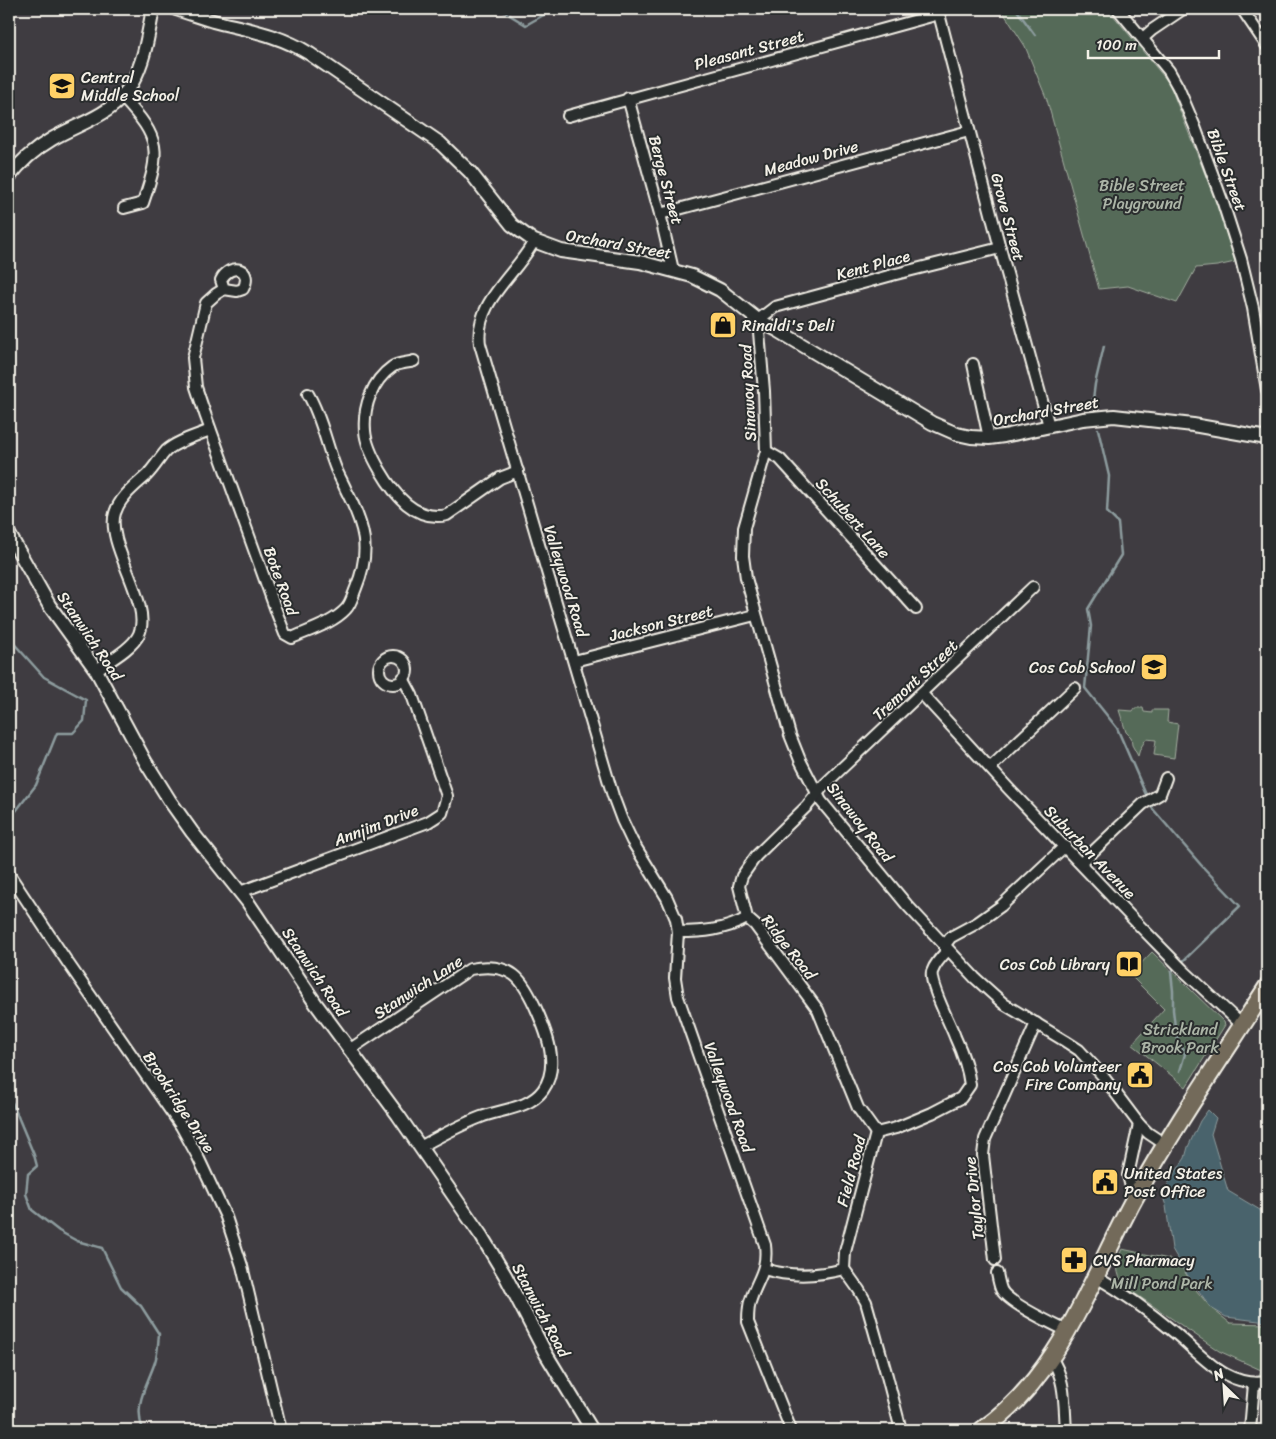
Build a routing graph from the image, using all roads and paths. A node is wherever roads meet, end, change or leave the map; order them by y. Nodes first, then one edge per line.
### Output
1 (153, 9) edge
2 (176, 9) edge
3 (1118, 9) edge
4 (1183, 9) edge
5 (1242, 9) edge
6 (939, 14) joint
7 (1143, 38) junction
8 (1267, 46) edge
9 (123, 98) junction
10 (628, 98) junction
11 (568, 116) dead end
12 (970, 131) junction
13 (9, 177) edge
14 (124, 208) dead end
15 (660, 214) junction
16 (534, 241) junction
17 (1000, 248) junction
18 (673, 270) junction
19 (224, 289) dead end
20 (758, 320) junction
21 (1265, 361) edge
22 (414, 362) dead end
23 (972, 364) dead end
24 (1267, 390) edge
25 (308, 394) dead end
26 (1049, 426) junction
27 (210, 430) junction
28 (989, 438) junction
29 (1267, 438) edge
30 (766, 451) junction
31 (518, 471) junction
32 (9, 534) edge
33 (1033, 587) dead end
34 (916, 609) dead end
35 (755, 614) junction
36 (574, 661) junction
37 (96, 670) junction
38 (403, 678) dead end
39 (1075, 688) dead end
40 (922, 694) junction
41 (991, 767) junction
42 (1166, 778) dead end
43 (817, 794) junction
44 (1064, 846) junction
45 (1081, 863) junction
46 (9, 874) edge
47 (240, 892) junction
48 (747, 918) junction
49 (678, 932) junction
50 (946, 948) junction
51 (1265, 996) edge
52 (1036, 1023) junction
53 (1242, 1025) junction
54 (349, 1050) junction
55 (1139, 1124) junction
56 (876, 1133) junction
57 (1166, 1145) junction
58 (420, 1146) junction
59 (1134, 1199) junction
60 (995, 1260) dead end
61 (764, 1269) junction
62 (844, 1269) junction
63 (997, 1273) dead end
64 (1096, 1278) junction
65 (1067, 1331) junction
66 (1051, 1358) junction
67 (1267, 1382) edge
68 (1254, 1384) junction
69 (281, 1430) edge
70 (592, 1430) edge
71 (791, 1430) edge
72 (901, 1430) edge
73 (982, 1430) edge
74 (1066, 1430) edge
75 (1250, 1430) edge

1 - 9 street
2 - 16 street, Orchard Street
3 - 7 street, Bible Street
4 - 7 street
5 - 8 street
6 - 10 street, Pleasant Street
6 - 12 street, Grove Street
7 - 21 street, Bible Street
9 - 13 street
9 - 14 street
10 - 11 street, Pleasant Street
10 - 15 street, Berge Street
12 - 15 street, Meadow Drive
12 - 17 street, Grove Street
15 - 18 street, Berge Street
16 - 18 street, Orchard Street
16 - 31 street, Valleywood Road
17 - 20 street, Kent Place
17 - 26 street, Grove Street
18 - 20 street, Orchard Street
19 - 27 street, Bote Road
20 - 28 street, Orchard Street
20 - 30 street, Sinawoy Road
21 - 24 street, Bible Street
22 - 31 street
23 - 28 street
25 - 27 street, Bote Road
26 - 28 street, Orchard Street
26 - 29 street, Orchard Street
27 - 37 street
30 - 34 street, Schubert Lane
30 - 35 street, Sinawoy Road
31 - 36 street, Valleywood Road
32 - 37 street, Stanwich Road
33 - 40 street, Tremont Street
35 - 36 street, Jackson Street
35 - 43 street, Sinawoy Road
36 - 49 street, Valleywood Road
37 - 47 street, Stanwich Road
38 - 47 street, Annjim Drive
39 - 41 street
40 - 41 street, Suburban Avenue
40 - 43 street, Tremont Street
41 - 44 street, Suburban Avenue
42 - 45 street
43 - 48 street, Ridge Road
43 - 50 street, Sinawoy Road
44 - 45 street, Suburban Avenue
44 - 50 street
45 - 53 street, Suburban Avenue
46 - 69 street, Brookridge Drive
47 - 54 street, Stanwich Road
48 - 49 street
48 - 56 street, Ridge Road
49 - 61 street, Valleywood Road
50 - 52 street, Sinawoy Road
50 - 56 street, Field Road
51 - 53 main road
52 - 55 street, Sinawoy Road
52 - 60 street, Taylor Drive
53 - 57 main road
54 - 58 street, Stanwich Road
54 - 58 street, Stanwich Lane
55 - 57 street, Sinawoy Road
55 - 59 street
56 - 62 street, Field Road
57 - 59 main road
58 - 70 street, Stanwich Road
59 - 64 main road
61 - 62 street
61 - 71 street, Valleywood Road
62 - 72 street
63 - 65 street
64 - 65 main road
64 - 68 street
65 - 66 main road
66 - 73 main road
66 - 74 street
67 - 68 street
68 - 75 street

